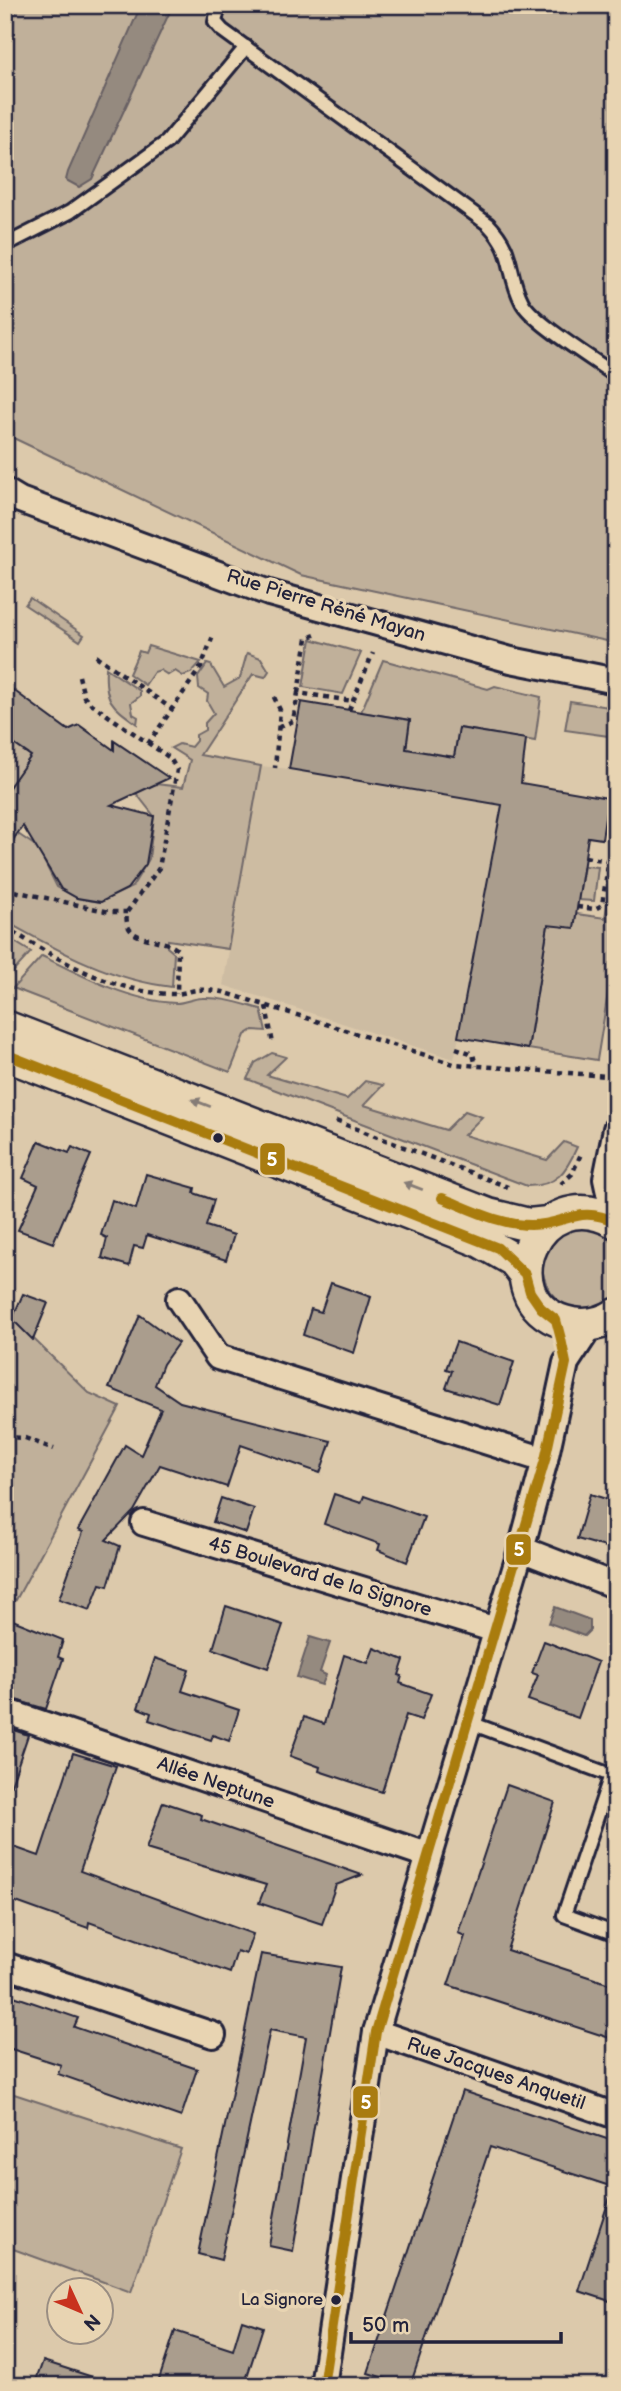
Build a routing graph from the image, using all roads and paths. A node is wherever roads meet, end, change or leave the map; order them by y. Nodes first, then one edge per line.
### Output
1 (16, 5) edge
2 (219, 5) edge
3 (5, 32) edge
4 (246, 47) junction
5 (5, 244) edge
6 (616, 376) edge
7 (5, 491) edge
8 (213, 636) dead end
9 (325, 638) dead end
10 (373, 653) dead end
11 (96, 656) dead end
12 (79, 676) dead end
13 (616, 681) edge
14 (298, 694) junction
15 (274, 697) dead end
16 (353, 701) junction
17 (172, 709) junction
18 (349, 710) dead end
19 (279, 727) junction
20 (148, 744) junction
21 (275, 768) dead end
22 (616, 814) edge
23 (585, 858) dead end
24 (608, 861) junction
25 (5, 889) edge
26 (577, 907) dead end
27 (127, 912) junction
28 (5, 927) edge
29 (177, 994) junction
30 (266, 1006) junction
31 (5, 1027) edge
32 (274, 1044) dead end
33 (456, 1048) dead end
34 (5, 1054) edge
35 (476, 1066) junction
36 (607, 1076) dead end
37 (324, 1116) dead end
38 (616, 1129) edge
39 (586, 1154) dead end
40 (606, 1179) junction
41 (553, 1190) dead end
42 (517, 1191) dead end
43 (581, 1211) junction
44 (615, 1222) edge
45 (548, 1223) junction
46 (526, 1274) junction
47 (179, 1299) dead end
48 (556, 1320) junction
49 (603, 1320) edge
50 (566, 1363) junction
51 (5, 1437) edge
52 (54, 1449) dead end
53 (545, 1460) junction
54 (144, 1523) dead end
55 (521, 1549) junction
56 (616, 1586) edge
57 (496, 1630) junction
58 (5, 1711) edge
59 (468, 1722) junction
60 (613, 1776) edge
61 (427, 1854) junction
62 (616, 1934) edge
63 (5, 1965) edge
64 (376, 2032) junction
65 (213, 2035) dead end
66 (616, 2116) edge
67 (323, 2386) edge

1 - 3 path
2 - 4 lane
4 - 5 lane
4 - 6 lane
7 - 13 street, Rue Pierre Réné Mayan
8 - 17 path
9 - 14 path
10 - 16 path
11 - 17 path
12 - 20 path
14 - 16 path
14 - 19 path
15 - 19 path
16 - 18 path
17 - 20 path
19 - 21 path
20 - 27 path
22 - 24 path
23 - 24 path
24 - 26 path
25 - 27 path
27 - 29 path
28 - 29 path
29 - 30 path
30 - 32 path
30 - 35 path
45 -> 31 street
33 - 35 path
34 - 46 street
35 - 36 path
37 - 42 path
38 - 40 street
39 - 41 path
40 - 43 street
40 - 44 street
43 - 44 street
43 - 45 street
45 - 46 street
46 - 48 street
47 - 53 street
48 - 49 street
48 - 50 street
49 - 50 street
50 - 53 street
51 - 52 path
53 - 55 street
54 - 57 street, 45 Boulevard de la Signore
55 - 56 street
55 - 57 street
57 - 59 street
58 - 61 street, Allée Neptune
59 - 60 lane
59 - 61 street
60 - 62 lane
61 - 64 street
63 - 65 street
64 - 66 street, Rue Jacques Anquetil
64 - 67 street

